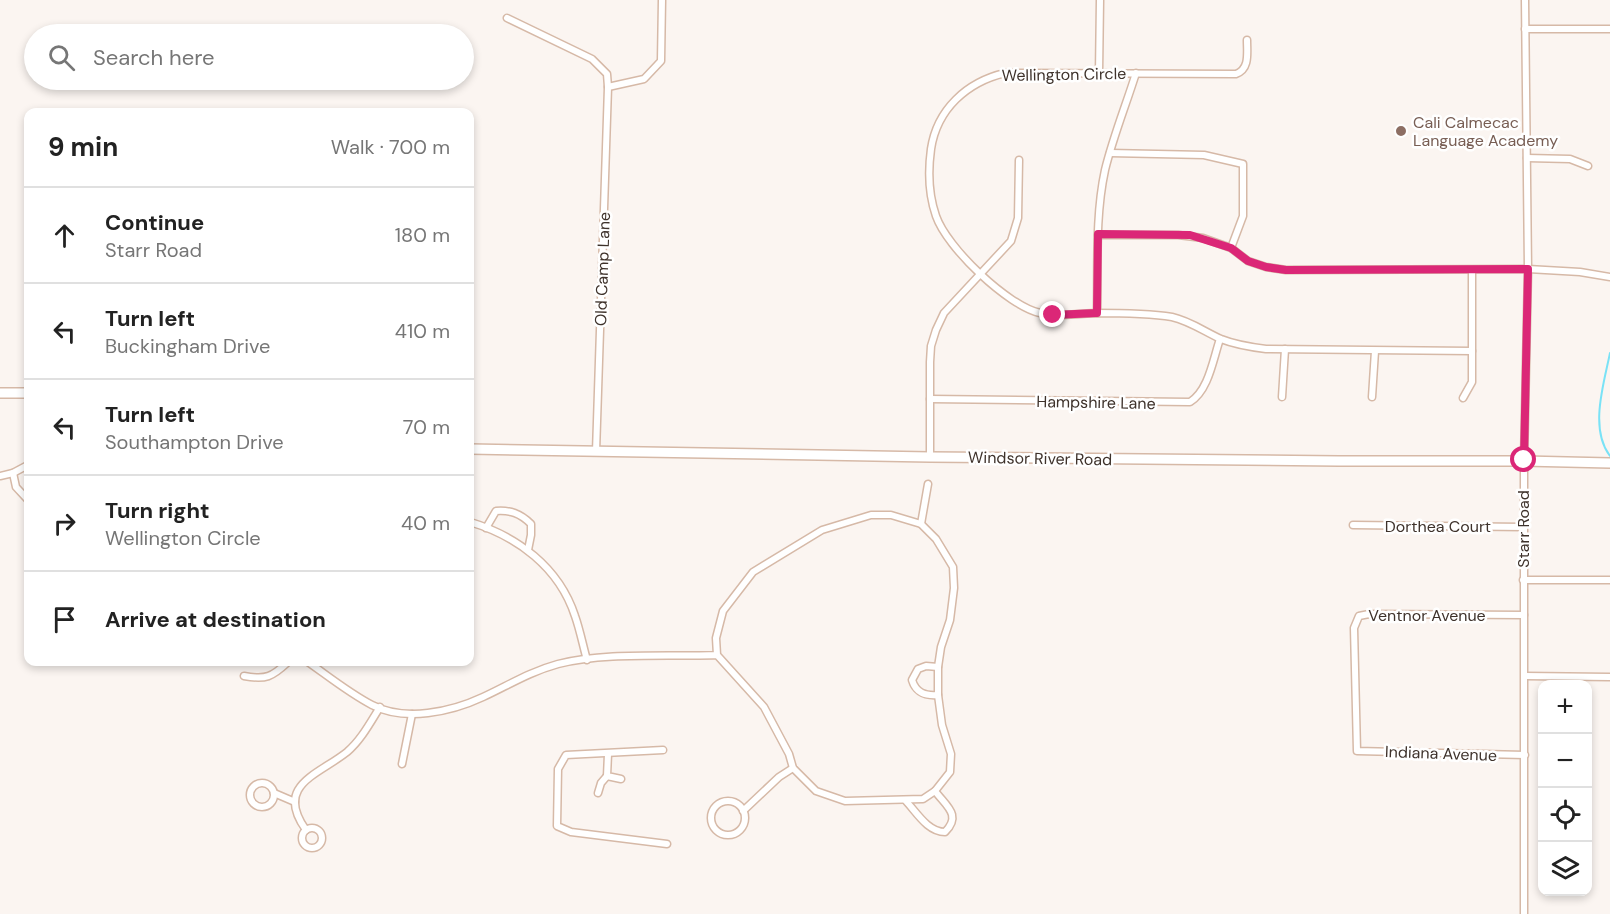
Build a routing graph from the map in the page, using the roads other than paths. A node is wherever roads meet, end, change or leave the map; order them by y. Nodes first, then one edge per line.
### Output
1 (662, 0) edge
2 (1100, 0) edge
3 (1525, 0) edge
4 (507, 18) dead end
5 (1526, 29) junction
6 (1610, 29) edge
7 (1247, 40) dead end
8 (1099, 73) junction
9 (1136, 73) junction
10 (608, 87) junction
11 (1110, 153) junction
12 (1527, 158) junction
13 (1019, 160) dead end
14 (1587, 166) dead end
15 (1098, 234) junction
16 (1231, 248) junction
17 (1528, 269) junction
18 (1472, 271) junction
19 (982, 274) junction
20 (1610, 277) edge
21 (1097, 313) junction
22 (1220, 339) junction
23 (1285, 349) junction
24 (1375, 351) junction
25 (1472, 351) junction
26 (0, 393) edge
27 (24, 393) edge
28 (1282, 397) dead end
29 (1372, 397) dead end
30 (930, 399) junction
31 (1463, 399) dead end
32 (474, 449) edge
33 (596, 452) junction
34 (930, 457) junction
35 (1524, 460) junction
36 (1610, 463) edge
37 (24, 467) edge
38 (13, 473) junction
39 (0, 476) edge
40 (928, 484) dead end
41 (24, 496) edge
42 (474, 524) edge
43 (921, 524) junction
44 (1353, 525) dead end
45 (1523, 527) junction
46 (486, 528) junction
47 (528, 550) junction
48 (1523, 580) junction
49 (1610, 580) edge
50 (1524, 615) junction
51 (717, 656) junction
52 (587, 660) junction
53 (283, 666) edge
54 (314, 666) edge
55 (938, 667) junction
56 (244, 676) dead end
57 (1525, 676) junction
58 (1610, 677) edge
59 (938, 695) junction
60 (380, 707) junction
61 (412, 714) junction
62 (663, 750) dead end
63 (1357, 751) joint
64 (608, 754) junction
65 (1525, 755) junction
66 (402, 764) dead end
67 (793, 768) junction
68 (607, 776) junction
69 (621, 779) dead end
70 (935, 790) junction
71 (274, 793) dead end
72 (598, 794) dead end
73 (906, 801) junction
74 (295, 802) junction
75 (743, 811) junction
76 (306, 830) dead end
77 (666, 844) dead end
78 (1524, 914) edge

1 - 10 street
2 - 8 street
3 - 5 street, Starr Road
4 - 10 street, Old Camp Lane
5 - 6 street
5 - 12 street, Starr Road
7 - 9 street, Wellington Circle
8 - 9 street, Wellington Circle
8 - 19 street, Wellington Circle
9 - 11 street
10 - 33 street, Old Camp Lane
11 - 15 street
11 - 16 street
12 - 14 street
12 - 17 street, Starr Road
13 - 19 street
15 - 16 street
15 - 21 street
16 - 18 street
17 - 18 street
17 - 20 street
17 - 35 street, Starr Road
18 - 25 street
19 - 21 street, Wellington Circle
19 - 30 street
21 - 22 street, Wellington Circle
22 - 23 street, Wellington Circle
22 - 30 street, Hampshire Lane
23 - 24 street, Wellington Circle
23 - 28 street
24 - 25 street, Wellington Circle
24 - 29 street
25 - 31 street
26 - 27 main road
30 - 34 street
32 - 33 main road, Windsor River Road
33 - 34 main road, Windsor River Road
34 - 35 main road, Windsor River Road
35 - 36 main road, Windsor River Road
35 - 45 street, Starr Road
37 - 38 street
38 - 39 street
38 - 41 street
40 - 43 street
42 - 46 street
43 - 51 street
43 - 55 street
44 - 45 street, Dorthea Court
45 - 48 street, Starr Road
46 - 47 street
46 - 47 street
47 - 52 street
48 - 49 street
48 - 50 street, Starr Road
50 - 57 street, Starr Road
50 - 63 street, Ventnor Avenue
51 - 52 street
51 - 67 street
52 - 61 street
53 - 56 street
54 - 60 street
55 - 59 street
55 - 59 street
57 - 58 street
57 - 65 street, Starr Road
59 - 70 street
60 - 61 street
60 - 74 street
61 - 66 street
62 - 64 street
63 - 65 street, Indiana Avenue
64 - 68 street
64 - 77 street
65 - 78 street, Starr Road
67 - 73 street
67 - 75 street
68 - 69 street
68 - 72 street
70 - 73 street
70 - 73 street
71 - 74 street
74 - 76 street
75 - 75 street

